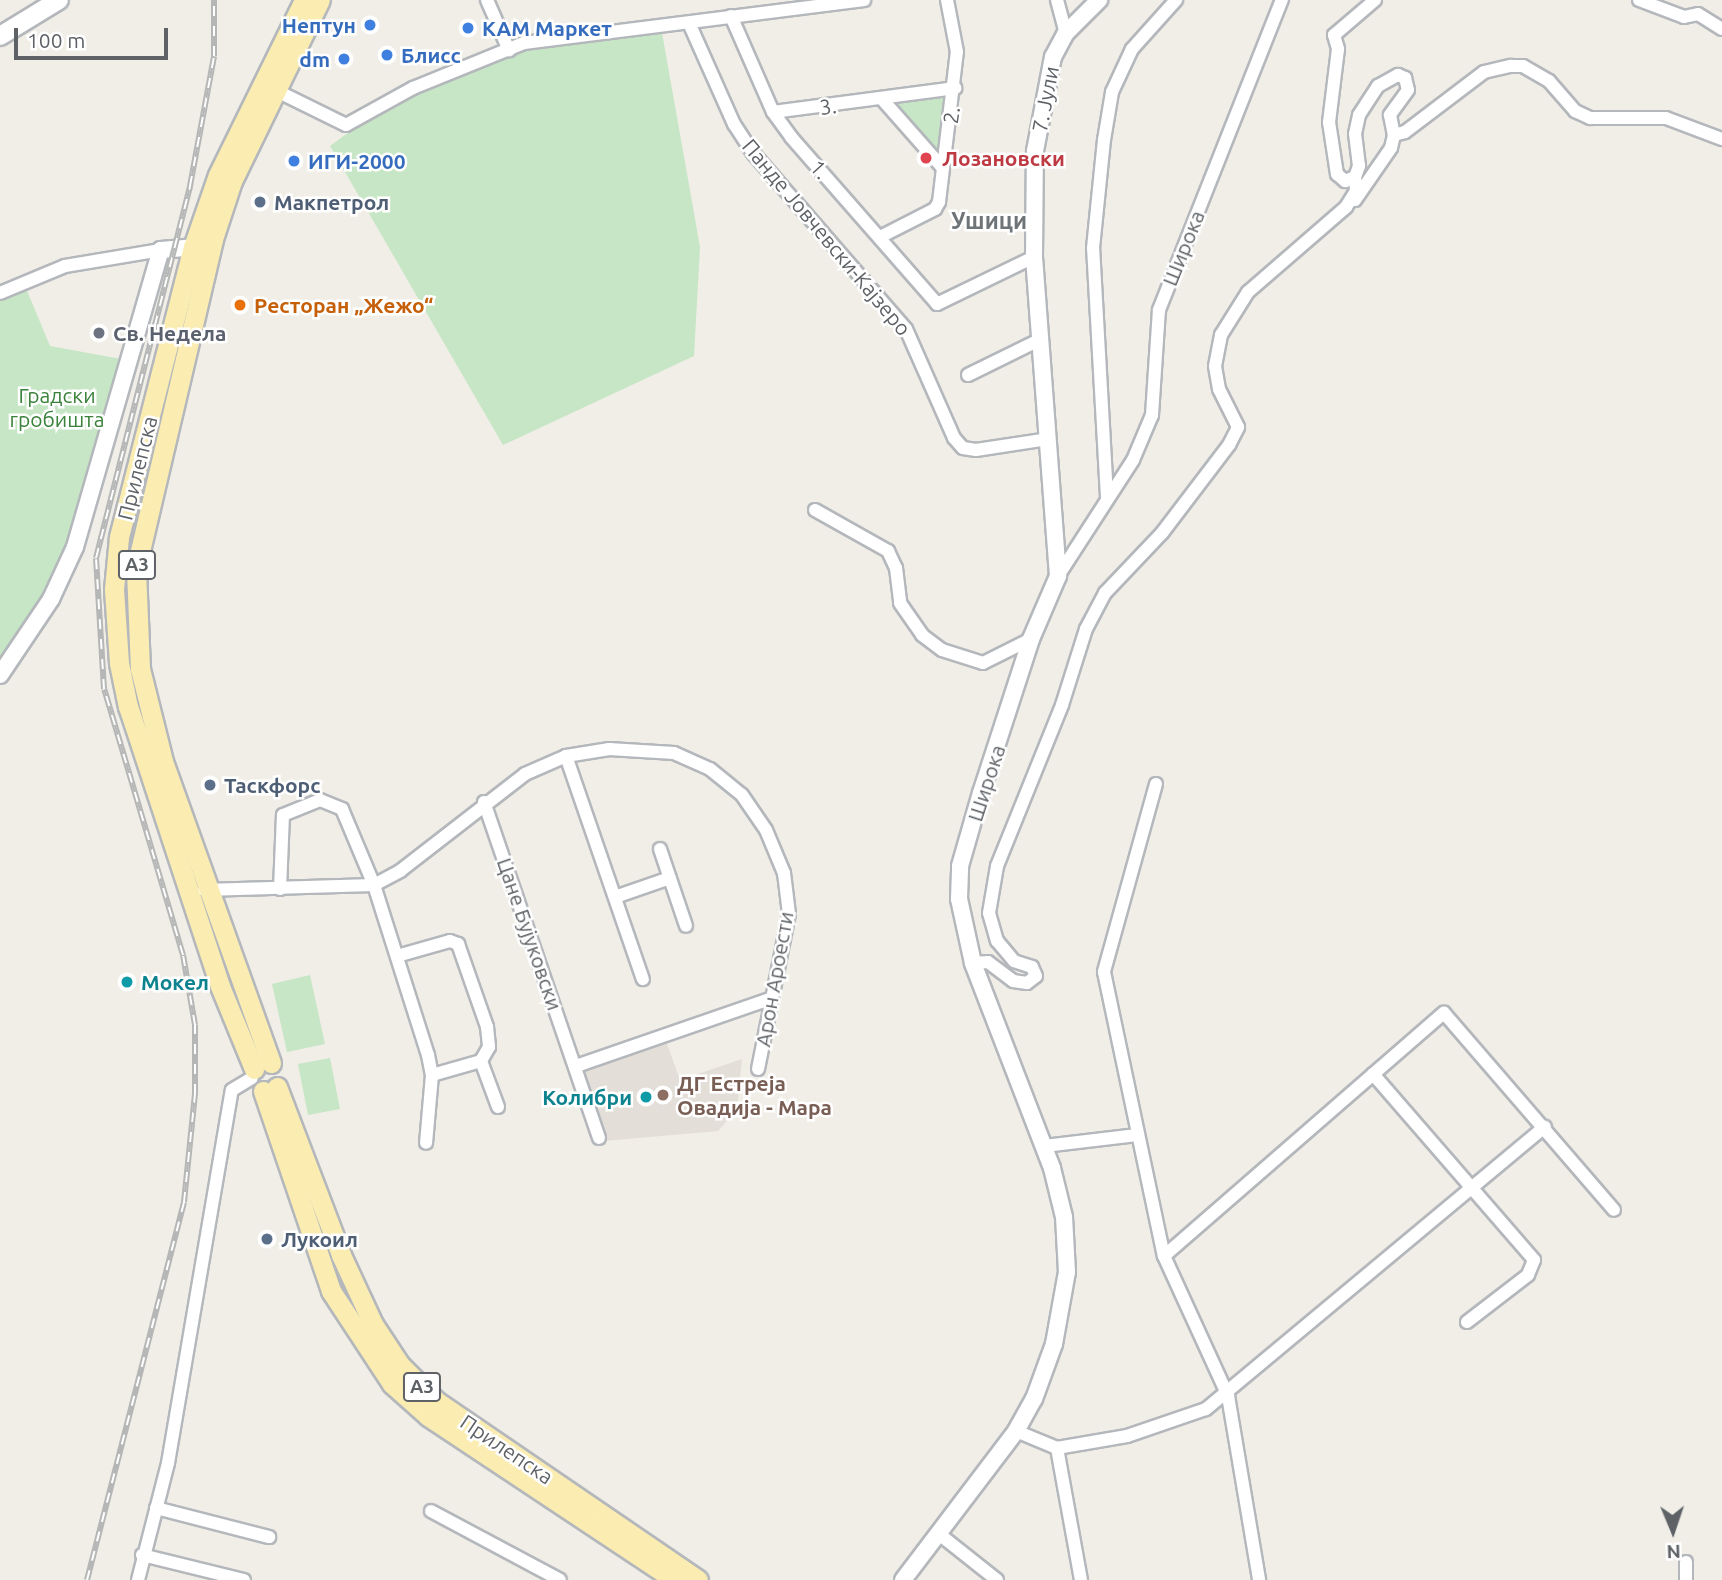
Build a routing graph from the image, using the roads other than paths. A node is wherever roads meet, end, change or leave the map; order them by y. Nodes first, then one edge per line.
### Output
1 (59, 0) edge
2 (304, 0) edge
3 (320, 0) edge
4 (487, 0) edge
5 (864, 0) edge
6 (947, 0) edge
7 (1057, 0) edge
8 (1099, 0) edge
9 (1175, 0) edge
10 (1282, 0) edge
11 (1375, 0) edge
12 (1639, 0) edge
13 (731, 16) junction
14 (689, 23) junction
15 (1722, 29) edge
16 (1066, 33) junction
17 (0, 36) edge
18 (509, 50) junction
19 (955, 88) junction
20 (277, 91) junction
21 (882, 99) junction
22 (774, 112) junction
23 (1394, 135) junction
24 (1722, 139) edge
25 (942, 167) junction
26 (1355, 177) junction
27 (1346, 207) junction
28 (880, 237) junction
29 (193, 247) junction
30 (161, 250) junction
31 (1034, 257) junction
32 (0, 293) edge
33 (1039, 341) junction
34 (968, 375) dead end
35 (1049, 439) junction
36 (1107, 497) junction
37 (815, 510) dead end
38 (1058, 576) junction
39 (1031, 639) junction
40 (0, 675) edge
41 (566, 756) junction
42 (1156, 785) dead end
43 (484, 802) junction
44 (660, 849) dead end
45 (670, 878) junction
46 (374, 885) junction
47 (280, 889) junction
48 (197, 891) junction
49 (615, 897) junction
50 (686, 926) dead end
51 (397, 956) junction
52 (974, 964) junction
53 (643, 979) dead end
54 (772, 998) junction
55 (481, 1061) junction
56 (576, 1066) junction
57 (758, 1069) dead end
58 (432, 1074) junction
59 (1373, 1074) junction
60 (263, 1078) junction
61 (498, 1107) dead end
62 (1545, 1128) junction
63 (1137, 1135) junction
64 (599, 1138) dead end
65 (426, 1143) dead end
66 (1044, 1146) junction
67 (1473, 1190) junction
68 (1614, 1210) dead end
69 (1164, 1256) junction
70 (1467, 1322) dead end
71 (1228, 1396) junction
72 (1016, 1432) junction
73 (1057, 1448) junction
74 (156, 1508) junction
75 (431, 1511) dead end
76 (939, 1534) junction
77 (269, 1537) dead end
78 (142, 1555) junction
79 (1686, 1562) dead end
80 (138, 1580) edge
81 (244, 1580) edge
82 (560, 1580) edge
83 (675, 1580) edge
84 (698, 1580) edge
85 (903, 1580) edge
86 (998, 1580) edge
87 (1082, 1580) edge
88 (1259, 1580) edge
89 (1686, 1580) edge

1 - 17 main road
2 - 29 main road, Прилепска / A3
3 - 20 main road, Прилепска / A3
4 - 18 street
5 - 13 street
6 - 19 street, 2.
7 - 16 street
8 - 16 street, 7. Јули
9 - 36 street
10 - 36 street, Широка
11 - 26 street
12 - 15 street
13 - 14 street
13 - 22 street, 1.
14 - 18 street
14 - 35 street, Панде Јовчевски-Кајзеро
16 - 31 street, 7. Јули
18 - 20 street
19 - 21 street, 3.
19 - 25 street, 2.
20 - 48 main road, Прилепска / A3
21 - 22 street, 3.
21 - 25 street
22 - 28 street, 1.
23 - 24 street
23 - 26 street
23 - 27 street
25 - 28 street, 2.
26 - 27 street
27 - 52 street
28 - 31 street, 1.
29 - 30 street
29 - 48 main road, Прилепска / A3
30 - 32 street
30 - 40 street
31 - 33 street, 7. Јули
33 - 34 street
33 - 35 street, 7. Јули
35 - 38 street, 7. Јули
36 - 38 street, Широка
37 - 39 street
38 - 39 street, Широка
39 - 52 street, Широка
41 - 43 street, Арон Ароести
41 - 49 street
41 - 54 street, Арон Ароести
42 - 63 street
43 - 46 street, Арон Ароести
43 - 56 street, Цане Бујуковски
44 - 45 street
45 - 49 street
45 - 50 street
46 - 47 street, Арон Ароести
46 - 47 street
46 - 51 street
47 - 48 street, Арон Ароести
48 - 60 main road, Прилепска / A3
49 - 53 street
51 - 55 street
51 - 58 street
52 - 66 street, Широка
54 - 56 street
54 - 57 street, Арон Ароести
55 - 58 street
55 - 61 street
56 - 64 street, Цане Бујуковски
58 - 65 street
59 - 62 street
59 - 67 street
59 - 69 street
60 - 74 street
60 - 83 main road, Прилепска / A3
60 - 84 main road, Прилепска / A3
62 - 67 street
62 - 68 street
63 - 66 street
63 - 69 street
66 - 72 street, Широка
67 - 70 street
67 - 71 street
69 - 71 street
71 - 73 street
71 - 88 street
72 - 73 street
72 - 76 street, Широка
73 - 87 street
74 - 77 street
74 - 78 street
75 - 82 street
76 - 85 street, Широка
76 - 86 street
78 - 80 street
78 - 81 street
79 - 89 street

